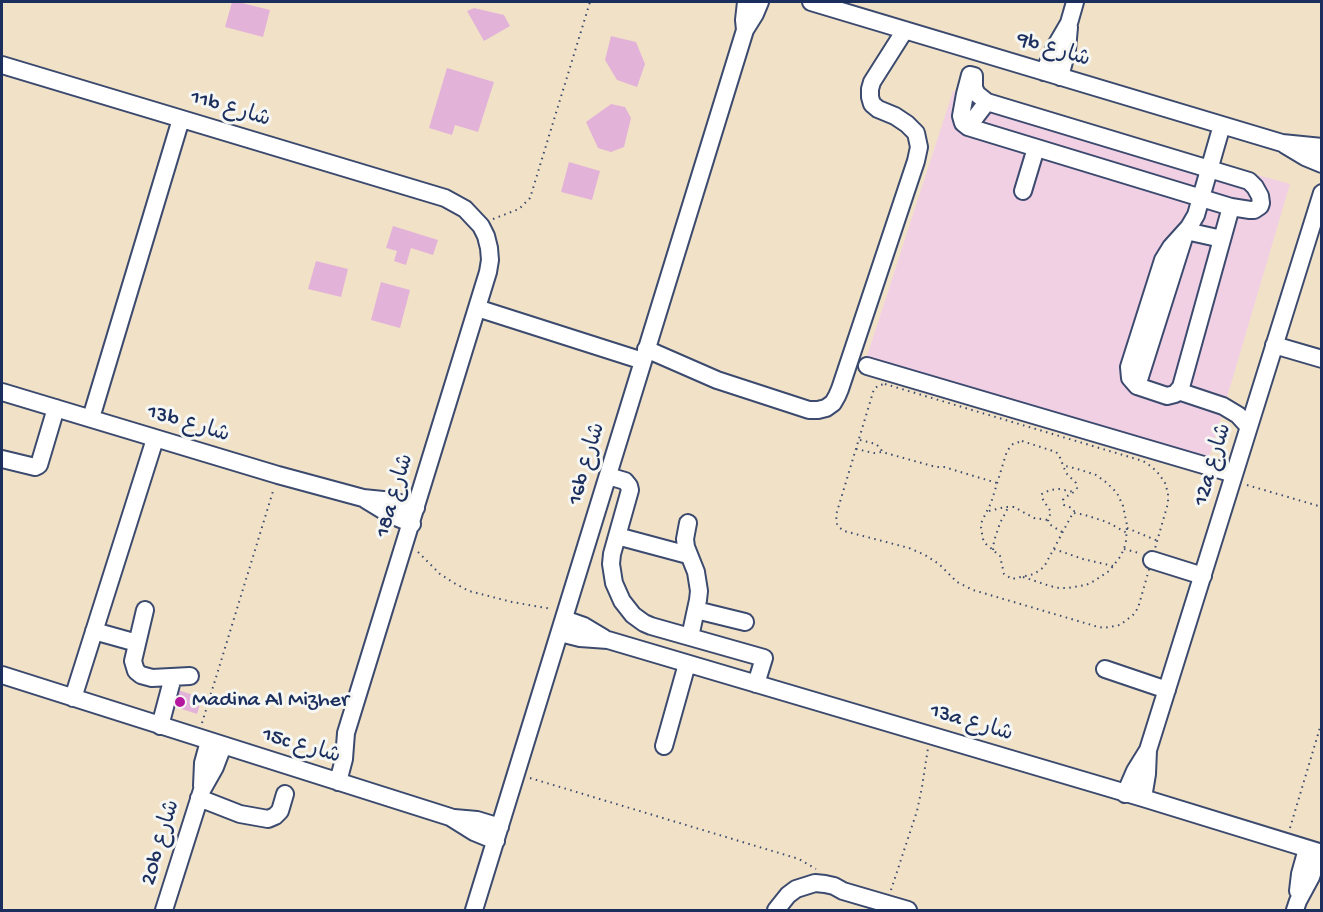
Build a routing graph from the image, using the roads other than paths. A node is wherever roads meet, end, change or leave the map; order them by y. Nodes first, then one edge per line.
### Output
1 (746, 2) edge
2 (760, 2) edge
3 (811, 2) edge
4 (1075, 2) edge
5 (745, 30) junction
6 (905, 30) junction
7 (978, 52) junction
8 (2, 65) edge
9 (1052, 74) junction
10 (972, 75) junction
11 (987, 102) junction
12 (181, 119) junction
13 (1222, 125) junction
14 (968, 127) junction
15 (1282, 143) junction
16 (1322, 147) edge
17 (1036, 148) junction
18 (1322, 164) edge
19 (1208, 169) junction
20 (1023, 191) dead end
21 (1322, 193) edge
22 (1200, 197) junction
23 (1231, 207) junction
24 (486, 223) joint
25 (1186, 231) junction
26 (1222, 239) junction
27 (477, 308) junction
28 (1274, 345) junction
29 (645, 355) junction
30 (1322, 359) edge
31 (867, 366) dead end
32 (1178, 391) junction
33 (2, 392) edge
34 (1258, 397) junction
35 (1224, 406) junction
36 (56, 408) junction
37 (90, 418) junction
38 (1249, 427) junction
39 (155, 439) junction
40 (2, 459) edge
41 (608, 476) junction
42 (1233, 477) junction
43 (414, 516) junction
44 (688, 523) dead end
45 (617, 536) junction
46 (688, 555) junction
47 (1152, 560) road end
48 (1203, 576) junction
49 (144, 610) dead end
50 (696, 610) junction
51 (563, 622) junction
52 (745, 622) dead end
53 (94, 631) junction
54 (690, 637) junction
55 (137, 644) junction
56 (687, 663) junction
57 (1105, 669) dead end
58 (2, 675) edge
59 (756, 684) junction
60 (1167, 690) junction
61 (73, 698) junction
62 (160, 726) junction
63 (210, 741) junction
64 (663, 746) dead end
65 (1148, 750) junction
66 (332, 780) junction
67 (200, 794) junction
68 (285, 794) dead end
69 (1125, 794) junction
70 (1143, 798) junction
71 (498, 834) junction
72 (1316, 852) edge
73 (798, 893) junction
74 (1296, 906) edge
75 (164, 910) edge
76 (474, 910) edge
77 (776, 910) edge
78 (785, 910) edge
79 (908, 910) edge

1 - 5 street, 16b شارع
2 - 5 street, 16b شارع
3 - 6 street, 9b شارع
4 - 9 street
5 - 29 street, 16b شارع
6 - 7 street, 9b شارع
6 - 29 street
7 - 9 street, 9b شارع
7 - 10 street
8 - 12 street, 11b شارع
9 - 13 street, 9b شارع
10 - 11 street
10 - 14 street
11 - 14 street
11 - 19 street
12 - 24 street, 11b شارع
12 - 37 street
13 - 15 street, 9b شارع
13 - 19 street
14 - 17 street
15 - 16 street, 9b شارع
15 - 18 street, 9b شارع
17 - 20 street
17 - 22 street
19 - 22 street
19 - 23 street
21 - 28 street, 12a شارع
22 - 23 street
22 - 25 street
23 - 26 street
24 - 27 street, 18a شارع
25 - 26 street
25 - 32 street
26 - 32 street
27 - 29 street
27 - 43 street, 18a شارع
28 - 30 street
28 - 34 street, 12a شارع
29 - 41 street, 16b شارع
31 - 42 street
32 - 35 street
33 - 36 street, 13b شارع
34 - 35 street
34 - 38 street, 12a شارع
35 - 38 street
36 - 37 street, 13b شارع
36 - 40 street
37 - 39 street, 13b شارع
38 - 42 street, 12a شارع
39 - 43 street, 13b شارع
39 - 53 street
41 - 45 street
41 - 51 street, 16b شارع
42 - 48 street, 12a شارع
43 - 66 street, 18a شارع
44 - 46 street
45 - 46 street
45 - 54 street
46 - 50 street
47 - 48 street
48 - 60 street, 12a شارع
49 - 55 street
50 - 52 street
50 - 54 street
51 - 56 street, 13a شارع
51 - 71 street, 16b شارع
53 - 55 street
53 - 61 street
54 - 59 street
55 - 62 street
56 - 59 street, 13a شارع
56 - 64 street
57 - 60 street
58 - 61 street, 15c شارع
59 - 69 street, 13a شارع
60 - 65 street, 12a شارع
61 - 62 street, 15c شارع
62 - 63 street, 15c شارع
63 - 66 street, 15c شارع
63 - 67 street, 20b شارع
65 - 69 street, 12a شارع
65 - 70 street, 12a شارع
66 - 71 street, 15c شارع
67 - 68 street
67 - 75 street, 20b شارع
69 - 70 street, 13a شارع
70 - 72 street, 13a شارع
71 - 76 street, 16b شارع
72 - 74 street
73 - 77 street
73 - 78 street
73 - 79 street

